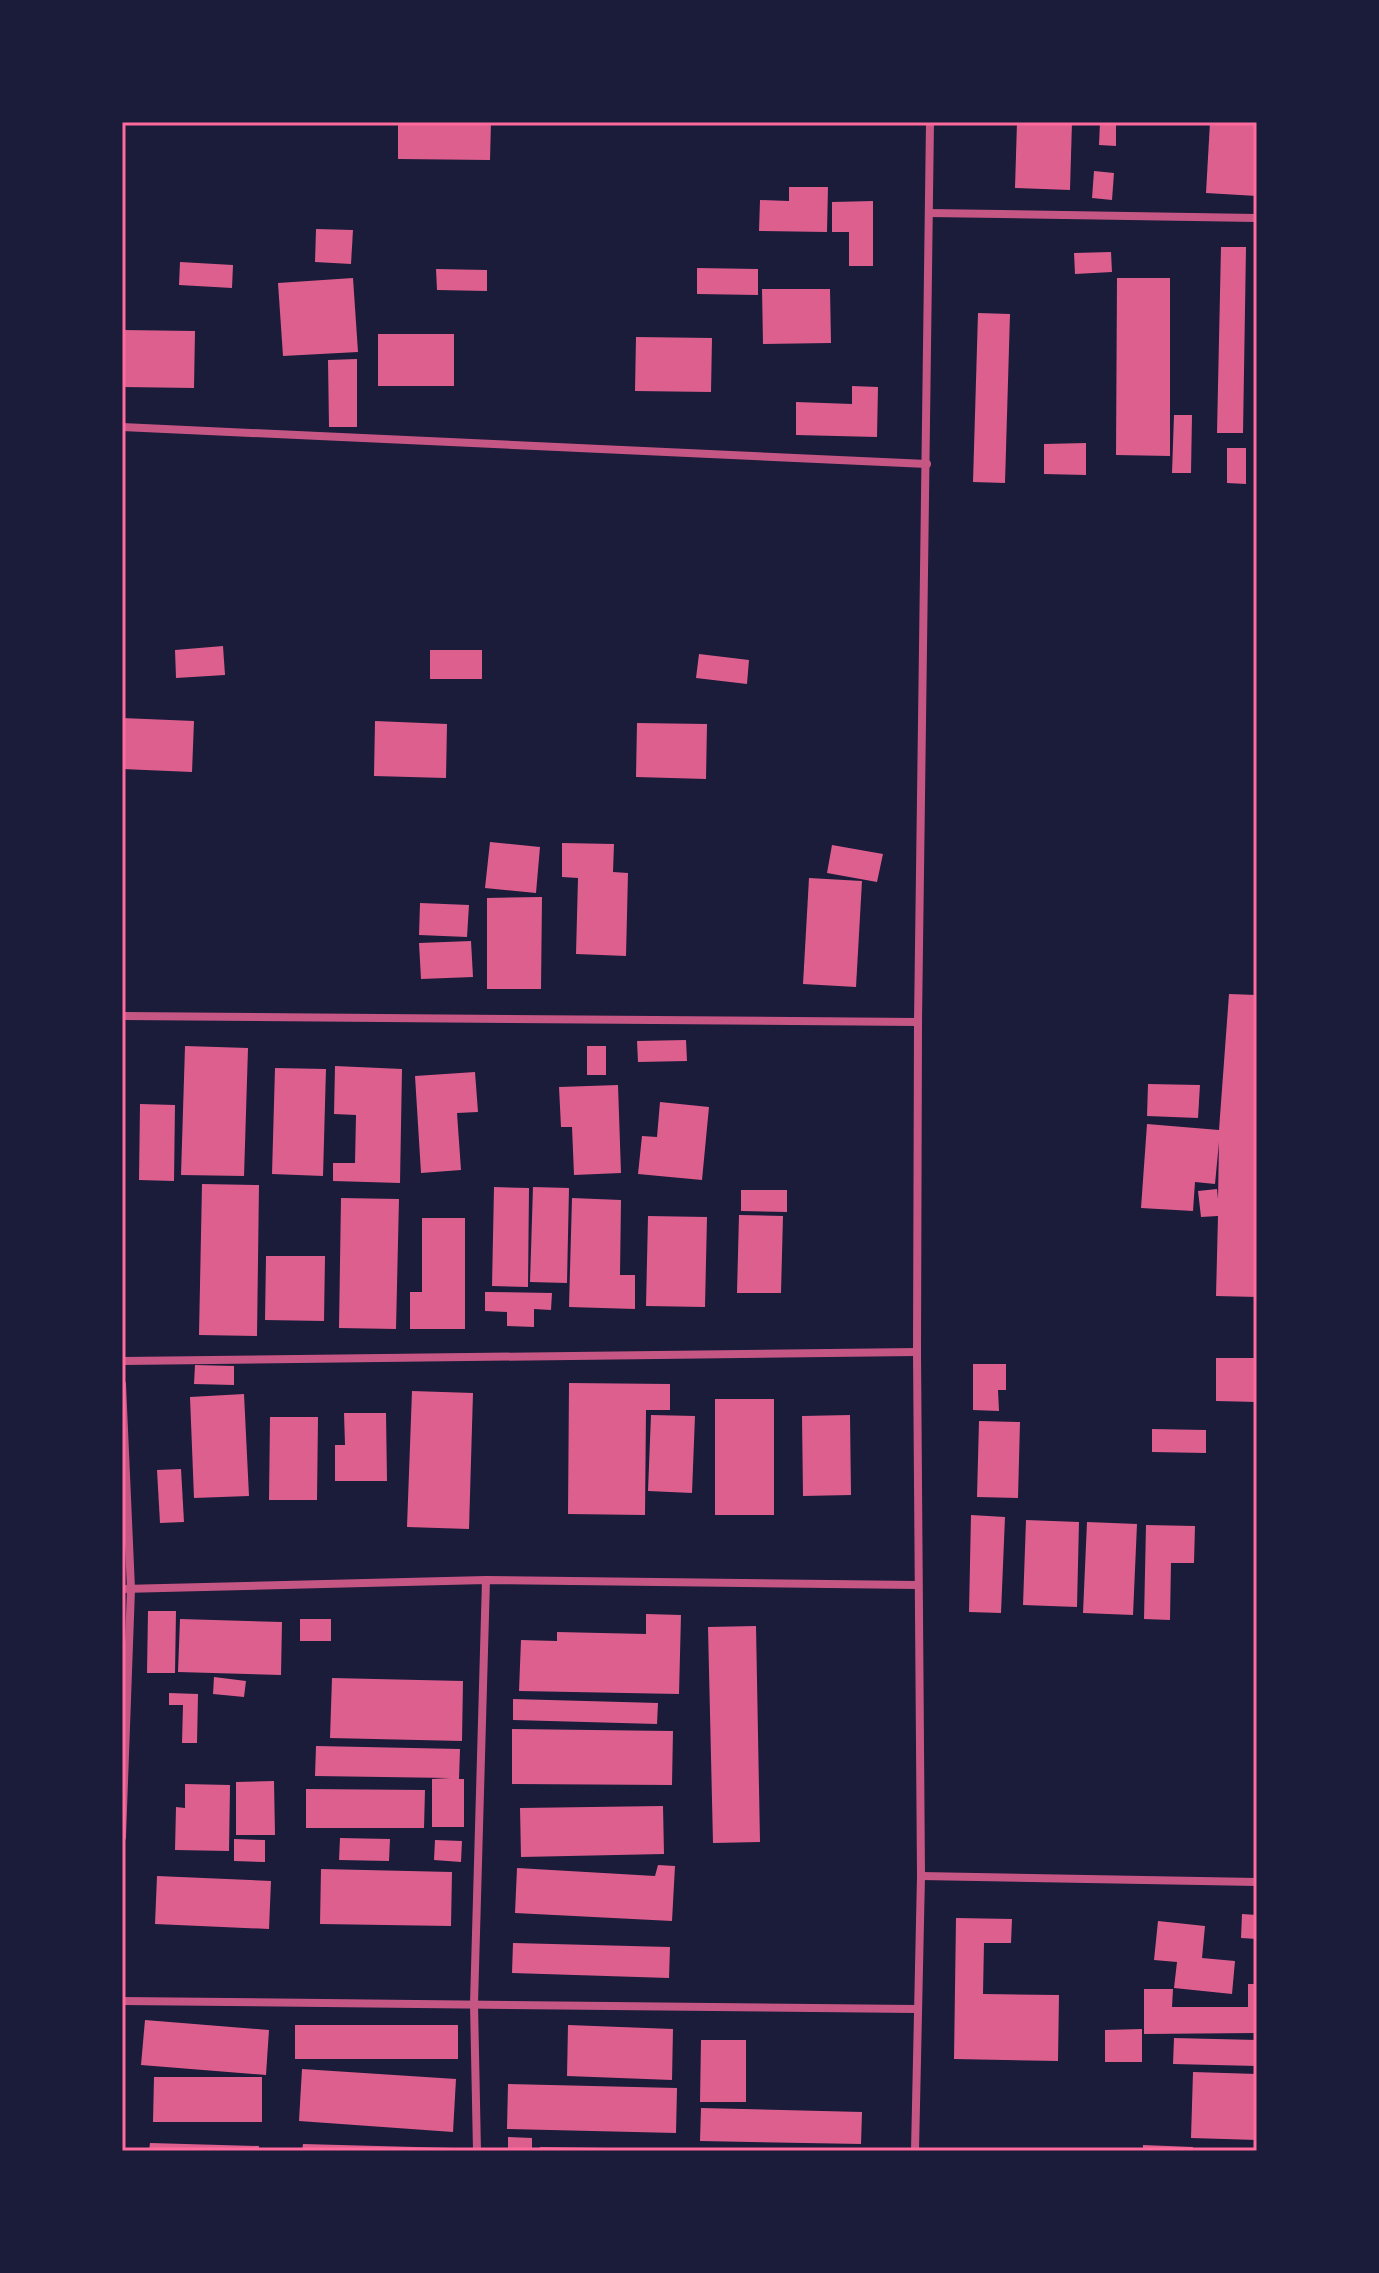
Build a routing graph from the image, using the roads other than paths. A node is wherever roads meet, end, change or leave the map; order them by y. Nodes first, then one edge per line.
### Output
1 (930, 122) edge
2 (929, 213) junction
3 (1257, 218) edge
4 (122, 427) edge
5 (927, 464) junction
6 (122, 1016) edge
7 (918, 1022) junction
8 (917, 1352) junction
9 (122, 1361) edge
10 (122, 1384) edge
11 (486, 1580) junction
12 (918, 1585) junction
13 (127, 1589) edge
14 (122, 1837) edge
15 (921, 1876) junction
16 (1257, 1882) edge
17 (122, 2001) edge
18 (474, 2004) junction
19 (917, 2009) junction
20 (477, 2151) edge
21 (915, 2151) edge

1 - 2 street
2 - 3 street
2 - 5 street
4 - 5 street
5 - 7 street
6 - 7 street
7 - 8 street
8 - 9 street
8 - 12 street
10 - 13 street
11 - 12 street
11 - 13 street
11 - 18 street
12 - 15 street
13 - 14 street
15 - 16 street
15 - 19 street
17 - 18 street
18 - 19 street
18 - 20 street
19 - 21 street

